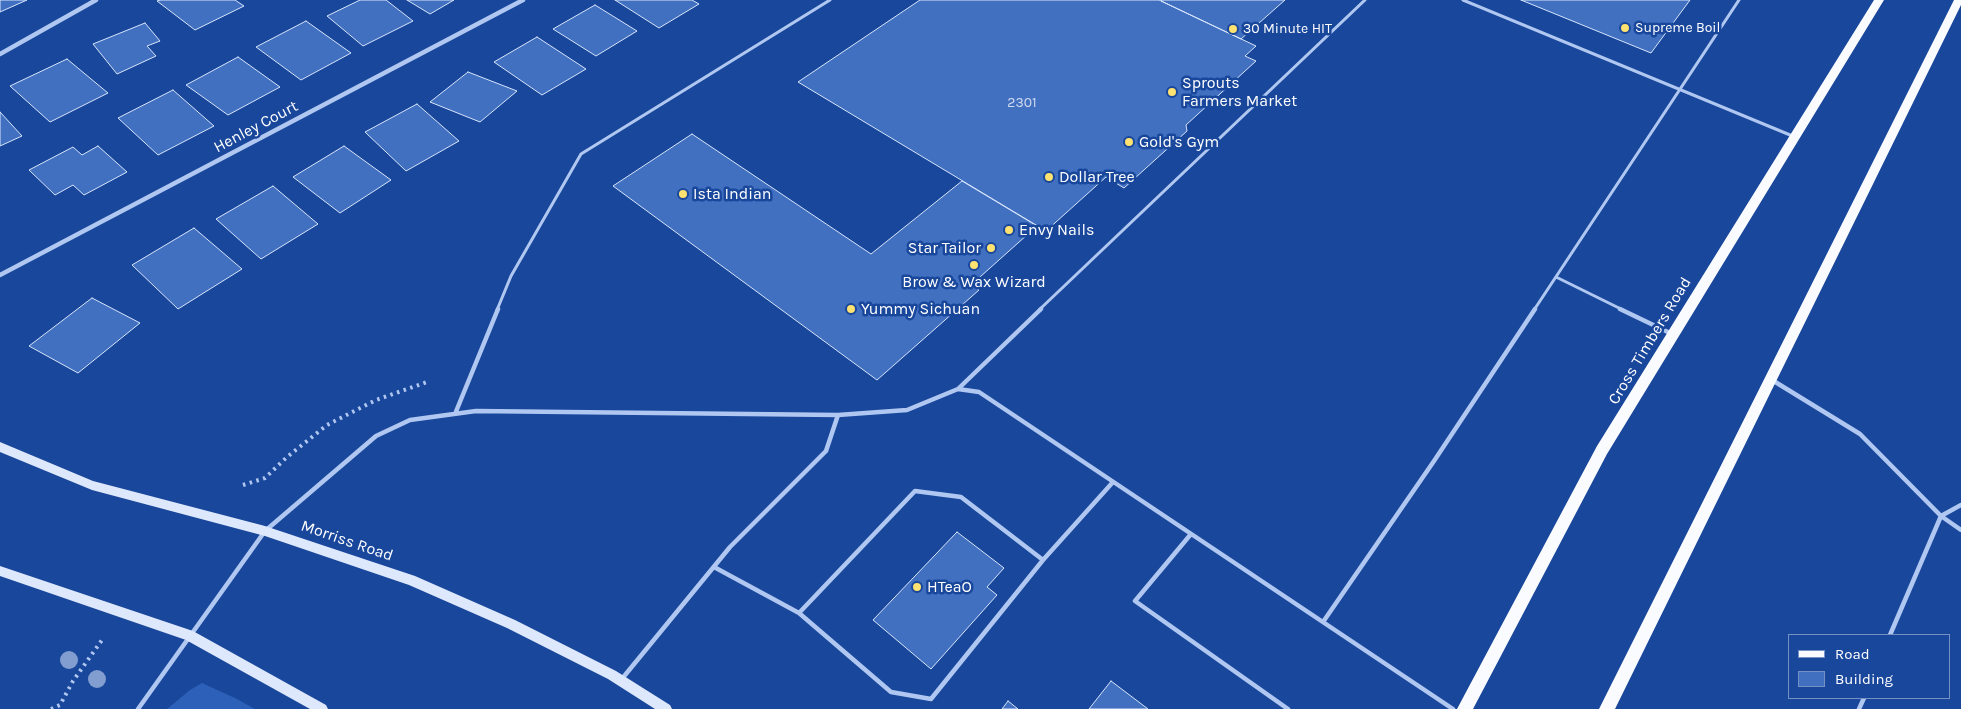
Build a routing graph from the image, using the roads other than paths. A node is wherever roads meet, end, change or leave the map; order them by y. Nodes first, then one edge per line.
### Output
1 (96, 0) edge
2 (523, 0) edge
3 (830, 0) edge
4 (1365, 0) edge
5 (1463, 0) edge
6 (1739, 0) edge
7 (1878, 0) edge
8 (1959, 0) edge
9 (0, 54) edge
10 (1679, 90) junction
11 (1795, 137) junction
12 (0, 275) edge
13 (1556, 277) junction
14 (1673, 335) junction
15 (1770, 380) junction
16 (958, 389) junction
17 (455, 414) junction
18 (838, 415) junction
19 (0, 447) edge
20 (1113, 482) junction
21 (1961, 505) edge
22 (1940, 516) junction
23 (1961, 530) edge
24 (265, 531) junction
25 (1191, 534) junction
26 (1043, 560) junction
27 (714, 567) junction
28 (0, 571) edge
29 (798, 613) junction
30 (1323, 622) junction
31 (189, 634) junction
32 (1890, 634) edge
33 (620, 680) junction
34 (138, 709) edge
35 (322, 709) edge
36 (666, 709) edge
37 (1288, 709) edge
38 (1453, 709) edge
39 (1465, 709) edge
40 (1608, 709) edge

1 - 9 street
2 - 12 street, Henley Court
3 - 17 lane
4 - 16 lane
5 - 10 lane
6 - 10 lane
7 - 11 main road, Cross Timbers Road
8 - 15 main road
10 - 11 lane
10 - 13 lane
11 - 14 main road, Cross Timbers Road
13 - 14 lane
13 - 30 lane
14 - 39 main road, Cross Timbers Road
15 - 22 lane
15 - 40 main road
16 - 18 lane
16 - 20 lane
17 - 18 lane
17 - 24 lane
18 - 27 lane
19 - 24 main road, Morriss Road
20 - 25 lane
20 - 26 lane
21 - 22 lane
22 - 23 lane
22 - 32 lane
24 - 31 lane
24 - 33 main road, Morriss Road
25 - 30 lane
25 - 37 lane
26 - 29 lane
26 - 29 lane
27 - 29 lane
27 - 33 lane
28 - 31 main road
30 - 38 lane
31 - 34 lane
31 - 35 main road
33 - 36 main road, Morriss Road

